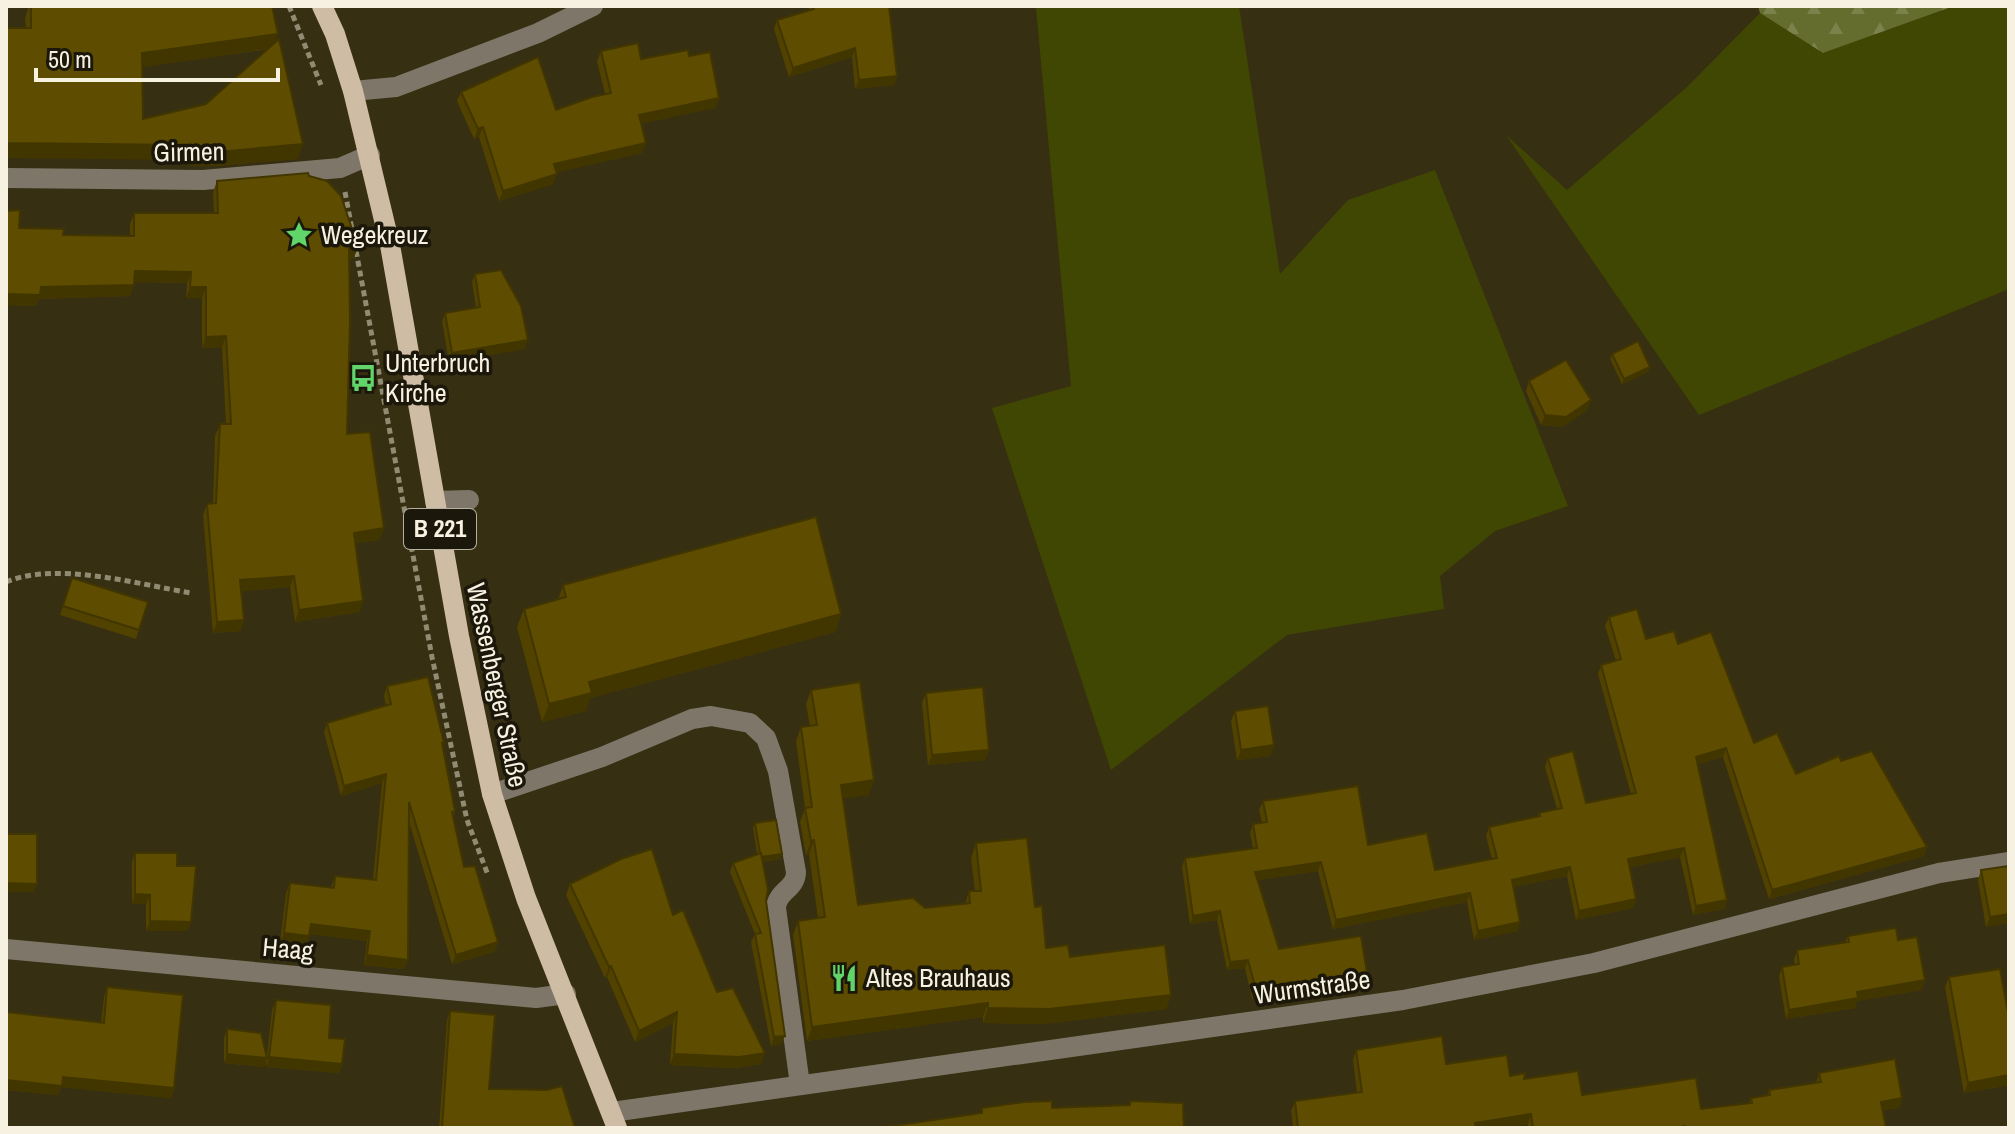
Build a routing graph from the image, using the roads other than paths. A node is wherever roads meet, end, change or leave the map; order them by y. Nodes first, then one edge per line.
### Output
1 (322, 6) edge
2 (593, 6) edge
3 (353, 91) junction
4 (370, 155) junction
5 (6, 178) edge
6 (469, 500) dead end
7 (435, 501) junction
8 (492, 794) junction
9 (2009, 862) edge
10 (6, 949) edge
11 (566, 994) junction
12 (800, 1085) junction
13 (615, 1120) edge

1 - 3 main road, Wassenberger Straße / B 221
2 - 3 street
3 - 4 main road, Wassenberger Straße / B 221
4 - 5 street, Girmen
4 - 7 main road, Wassenberger Straße / B 221
6 - 7 street
7 - 8 main road, Wassenberger Straße / B 221
8 - 11 main road, Wassenberger Straße / B 221
8 - 12 street
9 - 12 street, Wurmstraße
10 - 11 street, Haag
11 - 13 main road, Wassenberger Straße / B 221
12 - 13 street, Wurmstraße

